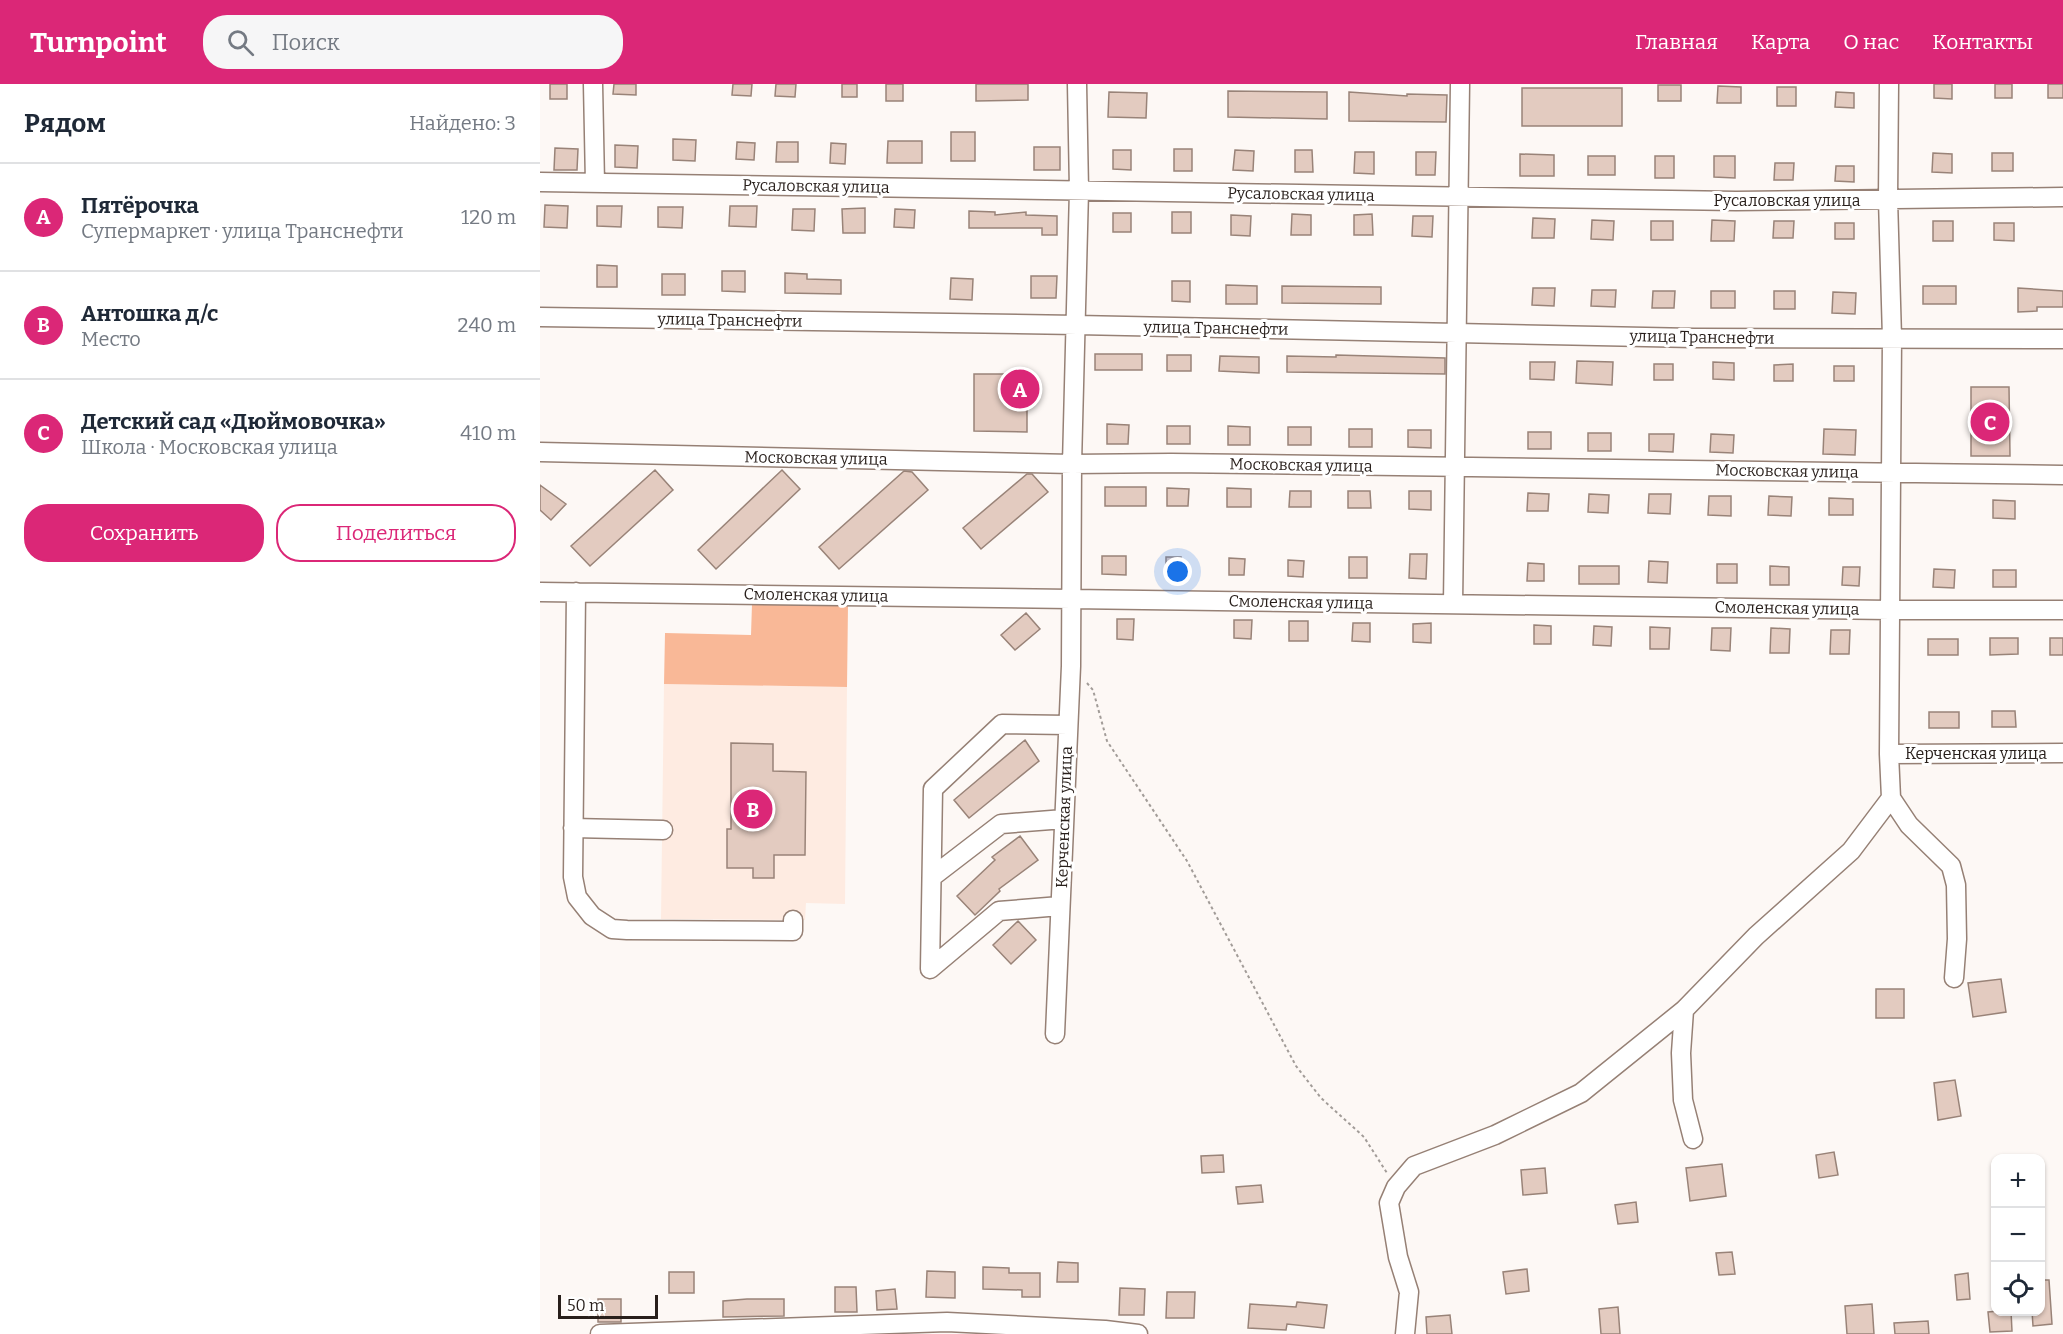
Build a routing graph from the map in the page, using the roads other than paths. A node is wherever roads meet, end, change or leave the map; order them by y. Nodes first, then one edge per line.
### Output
1 (593, 84) edge
2 (1077, 84) edge
3 (1460, 84) edge
4 (1889, 84) edge
5 (540, 182) edge
6 (595, 183) junction
7 (1079, 190) junction
8 (2063, 197) edge
9 (1460, 198) junction
10 (1888, 199) junction
11 (540, 317) edge
12 (1077, 325) junction
13 (1458, 332) junction
14 (1892, 338) junction
15 (2063, 339) edge
16 (540, 452) edge
17 (1072, 464) junction
18 (1454, 467) junction
19 (1891, 472) junction
20 (2063, 475) edge
21 (540, 592) edge
22 (576, 592) junction
23 (1072, 599) junction
24 (1453, 604) junction
25 (1890, 610) junction
26 (2063, 610) edge
27 (1068, 725) junction
28 (1889, 753) junction
29 (2063, 753) edge
30 (1891, 798) junction
31 (1064, 819) junction
32 (573, 828) junction
33 (663, 830) dead end
34 (932, 877) junction
35 (1060, 906) junction
36 (793, 920) dead end
37 (1954, 978) dead end
38 (1684, 1010) junction
39 (1055, 1035) dead end
40 (1693, 1139) dead end
41 (600, 1334) edge
42 (1138, 1334) edge
43 (1406, 1334) edge

1 - 6 street
2 - 7 street, Керченская улица
3 - 9 street
4 - 10 street
5 - 6 street, Русаловская улица
6 - 7 street, Русаловская улица
7 - 9 street, Русаловская улица
7 - 12 street, Керченская улица
8 - 10 street, Русаловская улица
9 - 10 street, Русаловская улица
9 - 13 street
10 - 14 street
11 - 12 street, улица Транснефти
12 - 13 street, улица Транснефти
12 - 17 street, Керченская улица
13 - 14 street, улица Транснефти
13 - 18 street
14 - 15 street, улица Транснефти
14 - 19 street
16 - 17 street, Московская улица
17 - 18 street, Московская улица
17 - 23 street, Керченская улица
18 - 19 street, Московская улица
18 - 24 street
19 - 20 street, Московская улица
19 - 25 street
21 - 22 street, Смоленская улица
22 - 23 street, Смоленская улица
22 - 32 street
23 - 24 street, Смоленская улица
23 - 27 street, Керченская улица
24 - 25 street, Смоленская улица
25 - 26 street, Смоленская улица
25 - 28 street
27 - 31 street, Керченская улица
27 - 34 street
28 - 29 street, Керченская улица
28 - 30 street
30 - 37 street
30 - 38 street
31 - 34 street
31 - 35 street, Керченская улица
32 - 33 street
32 - 36 street
34 - 35 street
35 - 39 street, Керченская улица
38 - 40 street
38 - 43 street
41 - 42 street

